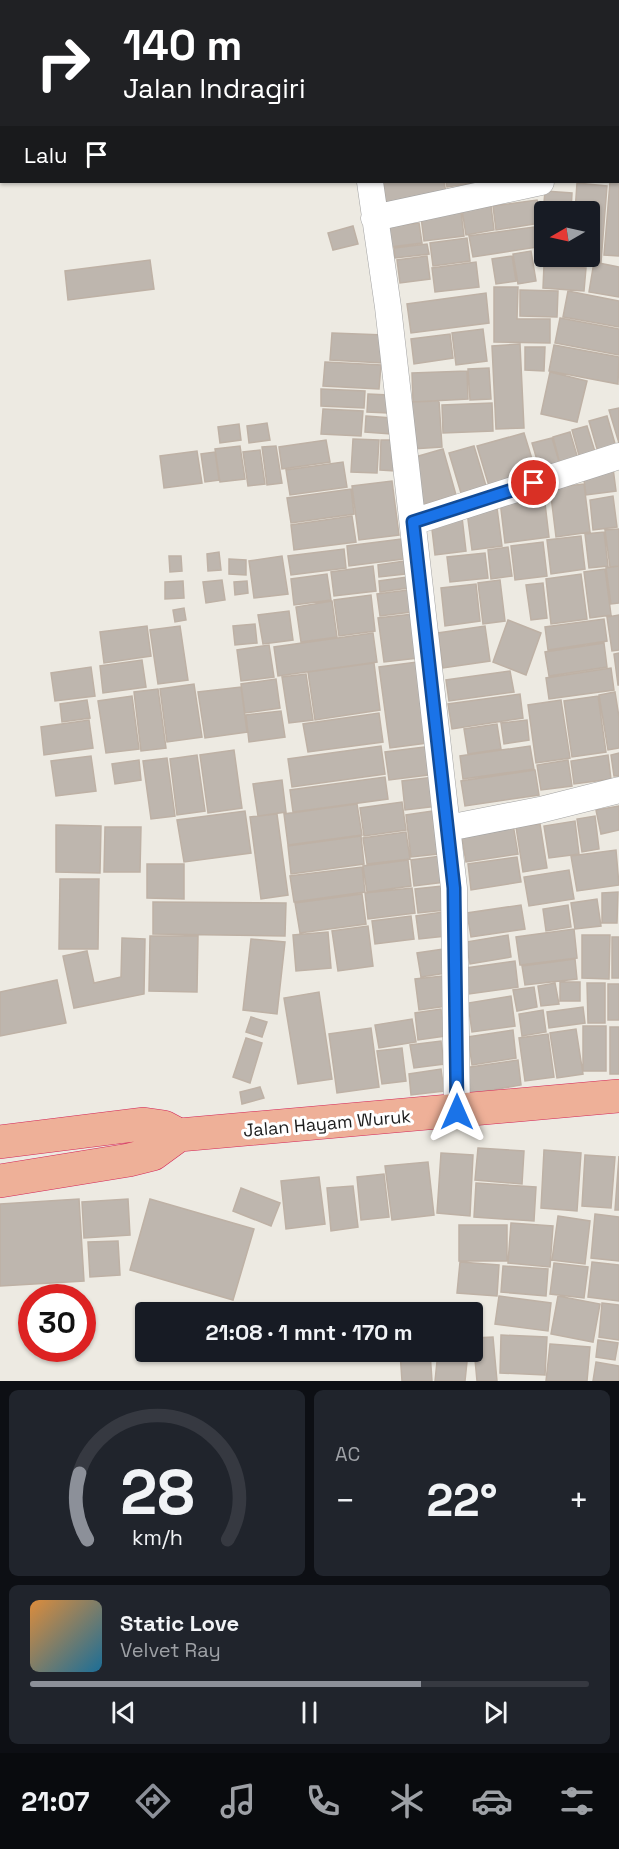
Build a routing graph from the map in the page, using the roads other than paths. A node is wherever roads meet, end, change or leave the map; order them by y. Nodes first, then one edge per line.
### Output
1 (370, 183) edge
2 (536, 183) edge
3 (374, 218) junction
4 (619, 456) edge
5 (413, 522) junction
6 (619, 790) edge
7 (448, 828) junction
8 (619, 1096) edge
9 (457, 1112) junction
10 (179, 1135) junction
11 (0, 1143) edge
12 (0, 1181) edge

1 - 3 street
2 - 3 street
3 - 5 street
4 - 5 street
5 - 7 street
6 - 7 street
7 - 9 street
8 - 9 highway, Jalan Hayam Wuruk
9 - 10 highway, Jalan Hayam Wuruk
10 - 11 highway, Jalan Hayam Wuruk
10 - 12 highway

